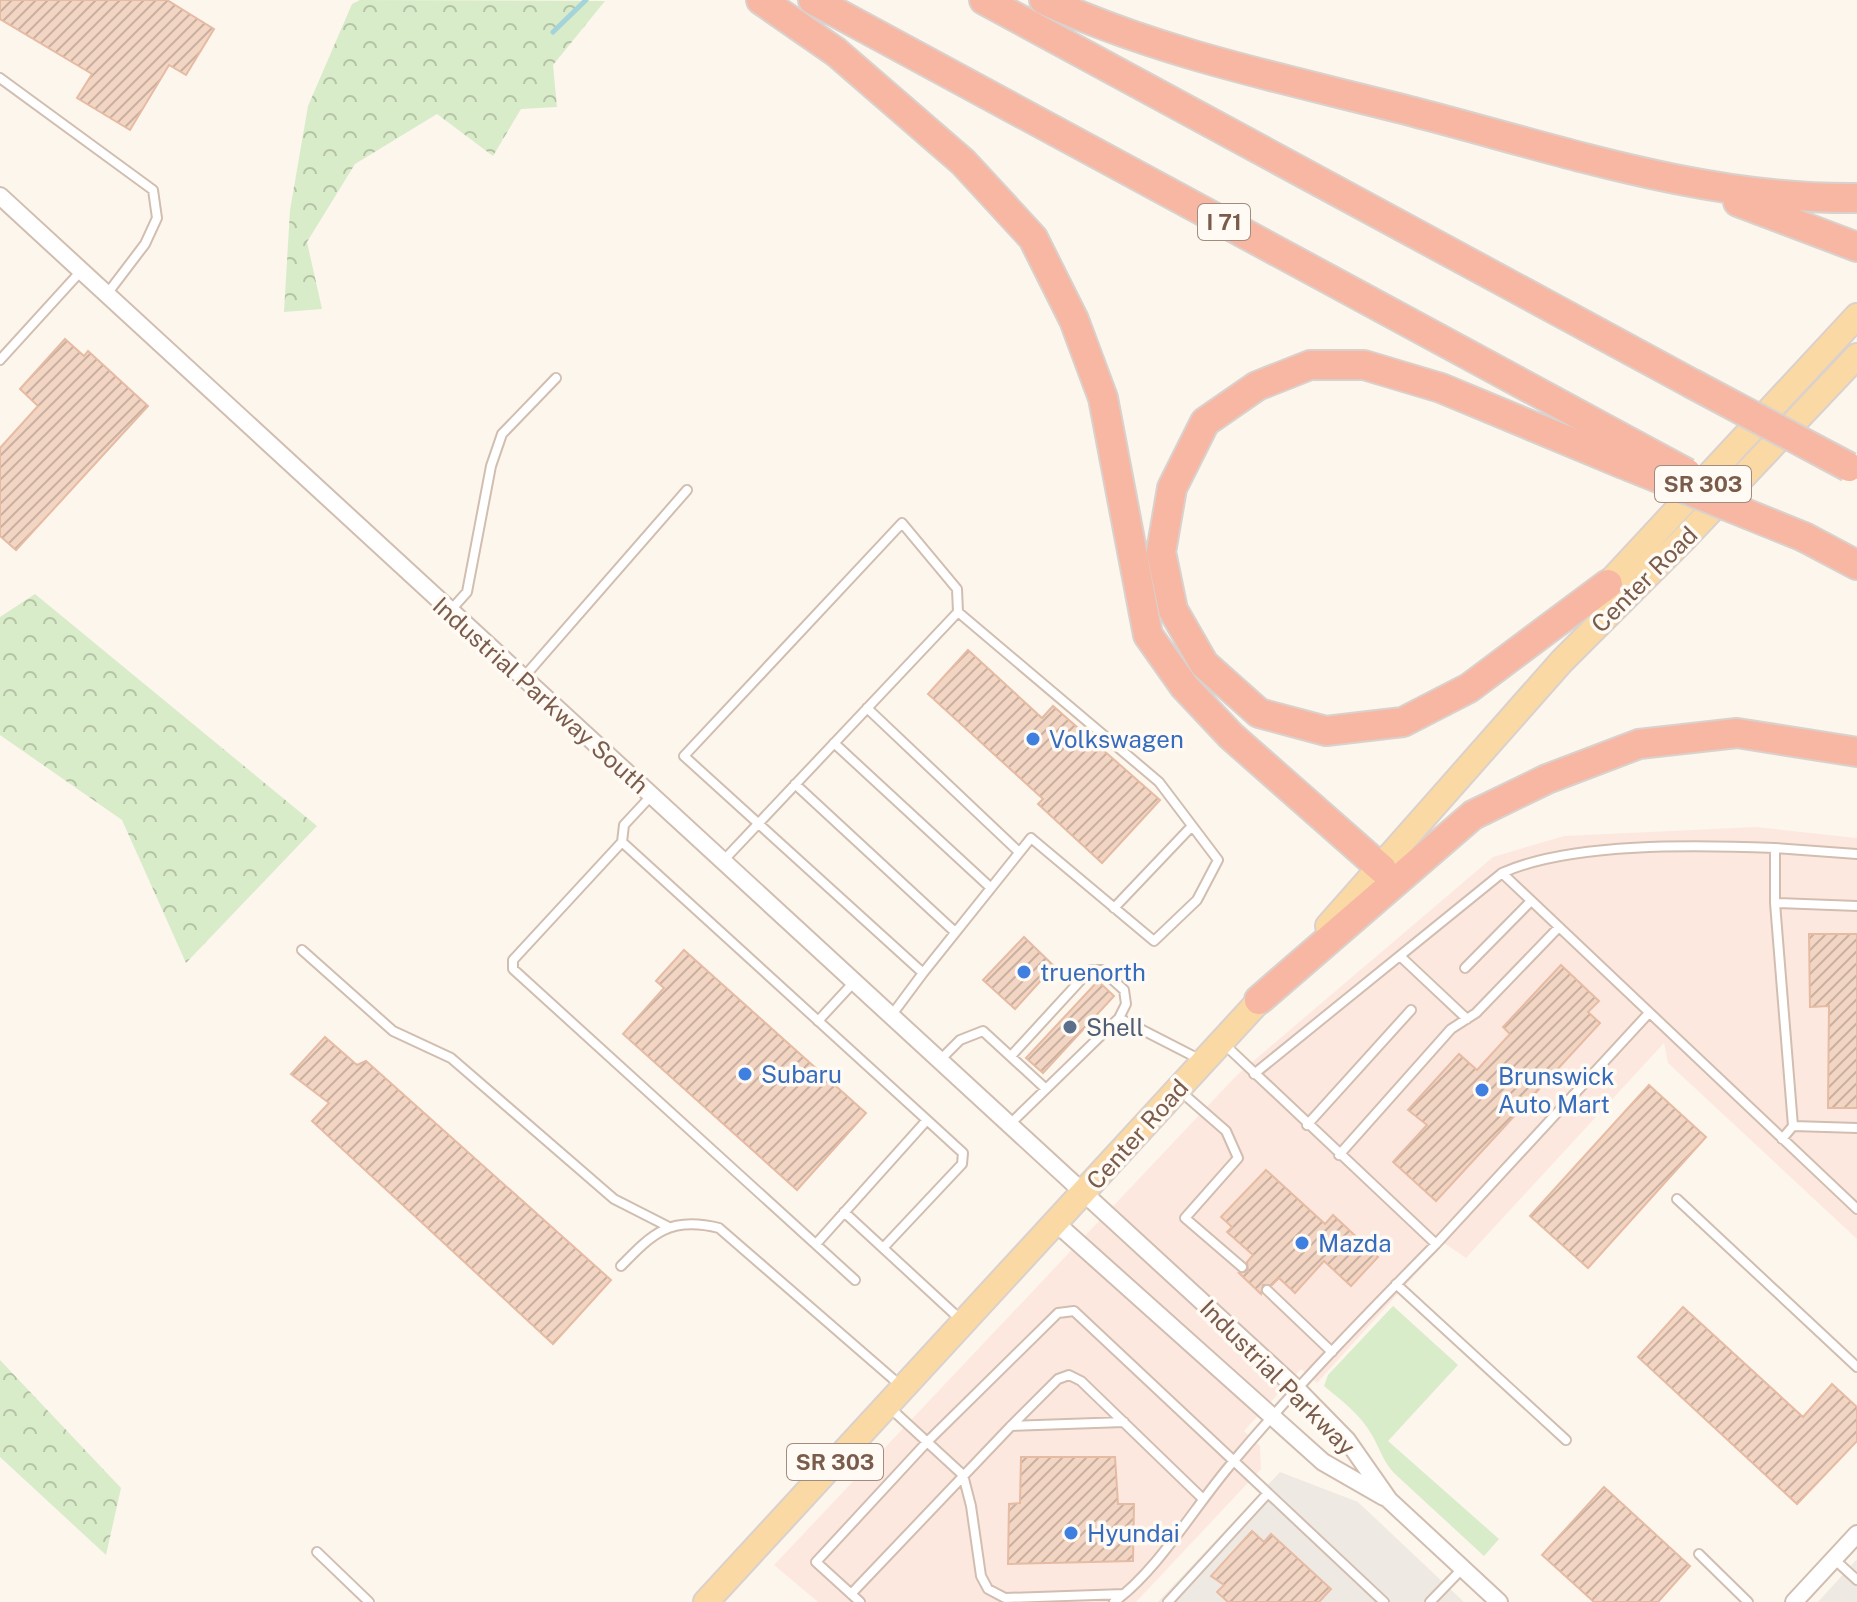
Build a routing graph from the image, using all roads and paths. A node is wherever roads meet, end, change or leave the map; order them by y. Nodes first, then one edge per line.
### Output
1 (761, 0) edge
2 (813, 0) edge
3 (984, 0) edge
4 (1044, 0) edge
5 (0, 78) edge
6 (1699, 187) junction
7 (0, 196) edge
8 (1857, 198) edge
9 (1857, 247) edge
10 (81, 270) junction
11 (107, 294) junction
12 (1857, 316) edge
13 (1857, 356) edge
14 (0, 360) edge
15 (556, 378) dead end
16 (1628, 454) junction
17 (1853, 469) edge
18 (687, 490) dead end
19 (1857, 565) edge
20 (1608, 584) junction
21 (449, 611) junction
22 (958, 612) junction
23 (1562, 661) junction
24 (523, 678) junction
25 (867, 708) junction
26 (834, 743) junction
27 (1857, 752) edge
28 (795, 784) junction
29 (651, 796) junction
30 (758, 824) junction
31 (1192, 826) junction
32 (622, 842) junction
33 (1775, 848) junction
34 (1019, 852) junction
35 (1857, 854) edge
36 (723, 862) junction
37 (1382, 869) junction
38 (1502, 873) junction
39 (991, 888) junction
40 (1531, 901) junction
41 (1775, 903) junction
42 (1857, 906) edge
43 (1114, 908) junction
44 (1559, 927) junction
45 (955, 932) junction
46 (302, 950) dead end
47 (1400, 956) junction
48 (1465, 968) dead end
49 (923, 973) junction
50 (854, 982) junction
51 (1259, 1000) junction
52 (1411, 1010) dead end
53 (1649, 1013) junction
54 (891, 1016) junction
55 (1119, 1018) junction
56 (1467, 1019) junction
57 (818, 1021) junction
58 (1222, 1042) junction
59 (1011, 1056) junction
60 (940, 1060) junction
61 (1204, 1061) junction
62 (1254, 1074) junction
63 (1046, 1089) junction
64 (1178, 1089) junction
65 (927, 1120) junction
66 (1010, 1125) junction
67 (1307, 1125) junction
68 (1793, 1126) junction
69 (1857, 1128) edge
70 (1782, 1139) junction
71 (1339, 1155) junction
72 (1084, 1193) junction
73 (1677, 1199) dead end
74 (1857, 1209) edge
75 (844, 1212) junction
76 (1056, 1223) junction
77 (667, 1226) junction
78 (816, 1244) junction
79 (1436, 1244) junction
80 (883, 1248) junction
81 (621, 1266) dead end
82 (1242, 1267) dead end
83 (855, 1280) dead end
84 (1396, 1284) junction
85 (1267, 1290) dead end
86 (964, 1323) junction
87 (1332, 1352) junction
88 (1857, 1367) edge
89 (1297, 1389) junction
90 (896, 1397) junction
91 (1271, 1418) junction
92 (1124, 1422) junction
93 (1011, 1426) junction
94 (1566, 1440) dead end
95 (927, 1442) junction
96 (1235, 1459) junction
97 (963, 1475) junction
98 (1268, 1493) junction
99 (1202, 1498) junction
100 (1389, 1500) junction
101 (1857, 1534) edge
102 (317, 1552) dead end
103 (1699, 1554) dead end
104 (1834, 1559) junction
105 (1463, 1568) junction
106 (1857, 1580) edge
107 (851, 1594) junction
108 (1126, 1594) junction
109 (1173, 1600) edge
110 (369, 1602) edge
111 (706, 1602) edge
112 (860, 1602) edge
113 (1114, 1602) edge
114 (1384, 1602) edge
115 (1430, 1602) edge
116 (1499, 1602) edge
117 (1748, 1602) edge
118 (1794, 1602) edge

1 - 37 highway
2 - 16 highway, I 71
3 - 17 highway, bridge
4 - 6 highway
5 - 11 lane
6 - 8 highway
6 - 9 highway
7 - 10 street, Industrial Parkway South
10 - 11 street, Industrial Parkway South
10 - 14 lane
11 - 21 street, Industrial Parkway South
12 - 20 main road, Center Road / SR 303
13 - 23 main road, Center Road / SR 303
15 - 21 lane
16 - 19 highway, bridge
16 - 20 highway
18 - 24 lane
20 - 23 main road, Center Road / SR 303
21 - 24 street, Industrial Parkway South
22 - 25 lane
22 - 30 lane
22 - 31 lane
23 - 37 main road, Center Road / SR 303
24 - 29 street, Industrial Parkway South
25 - 26 lane
25 - 34 lane
26 - 28 lane
26 - 39 lane
27 - 51 highway
28 - 30 lane
28 - 45 lane
29 - 32 lane
29 - 36 street, Industrial Parkway South
30 - 36 lane
30 - 49 lane
31 - 43 lane
31 - 43 lane
32 - 57 lane
32 - 78 lane
33 - 35 lane
33 - 38 lane
33 - 41 lane
34 - 39 lane
34 - 43 lane
36 - 50 street, Industrial Parkway South
37 - 51 main road, Center Road / SR 303
38 - 40 lane
38 - 47 lane
39 - 45 lane
40 - 44 lane
40 - 48 lane
41 - 42 lane
41 - 68 lane
44 - 53 lane
44 - 56 lane
45 - 49 lane
46 - 77 lane
47 - 56 lane
47 - 62 lane
49 - 54 lane
50 - 54 street, Industrial Parkway South
50 - 57 lane
51 - 58 main road, Center Road / SR 303
52 - 67 lane
53 - 70 lane
53 - 79 lane
54 - 60 street, Industrial Parkway South
55 - 59 lane
55 - 61 lane
55 - 63 lane
56 - 71 lane
57 - 65 lane
58 - 61 main road, Center Road / SR 303
58 - 62 lane
59 - 60 lane
59 - 63 lane
60 - 66 street, Industrial Parkway South
61 - 64 main road, Center Road / SR 303
62 - 67 lane
63 - 66 lane
64 - 72 main road, Center Road / SR 303
64 - 82 lane
65 - 75 lane
65 - 80 lane
66 - 72 street, Industrial Parkway South
67 - 71 lane
68 - 69 lane
68 - 70 lane
70 - 74 lane
71 - 79 lane
72 - 76 main road, Center Road / SR 303
72 - 89 street, Industrial Parkway
73 - 88 lane
75 - 78 lane
75 - 80 lane
76 - 86 main road, Center Road / SR 303
76 - 91 street
77 - 81 lane
77 - 90 lane
78 - 83 lane
79 - 84 lane
80 - 86 lane
84 - 87 lane
84 - 94 lane
85 - 87 lane
86 - 90 main road, Center Road / SR 303
87 - 89 lane
89 - 91 lane
89 - 100 street, Industrial Parkway
90 - 95 lane
90 - 111 main road, Center Road / SR 303
91 - 96 lane
91 - 100 street
92 - 93 lane
92 - 93 lane
92 - 99 lane
93 - 97 lane
95 - 96 lane
95 - 97 lane
95 - 107 lane
96 - 98 lane
96 - 99 lane
97 - 107 lane
97 - 108 lane
98 - 109 lane
98 - 114 lane
99 - 108 lane
100 - 105 street, Industrial Parkway
101 - 104 street
102 - 110 lane
103 - 117 lane
104 - 106 lane
104 - 118 street
105 - 115 lane
105 - 116 street, Industrial Parkway
107 - 112 lane
108 - 113 lane

